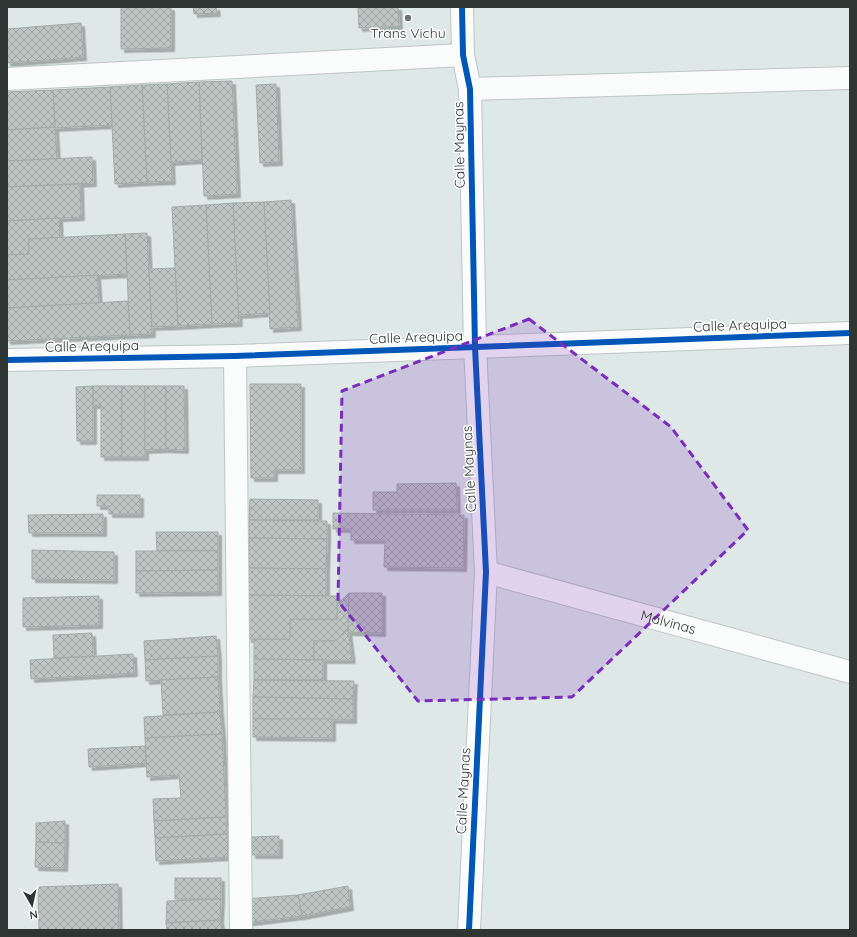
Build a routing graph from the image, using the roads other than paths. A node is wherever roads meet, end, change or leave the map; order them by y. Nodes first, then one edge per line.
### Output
1 (462, 7) edge
2 (463, 55) junction
3 (850, 78) edge
4 (7, 79) edge
5 (470, 88) junction
6 (850, 333) edge
7 (475, 347) junction
8 (235, 356) junction
9 (7, 360) edge
10 (486, 572) junction
11 (850, 672) edge
12 (242, 930) edge
13 (469, 930) edge

1 - 2 street, Calle Maynas
2 - 4 street
2 - 5 street, Calle Maynas
3 - 5 street
5 - 7 street, Calle Maynas
6 - 7 street, Calle Arequipa
7 - 8 street, Calle Arequipa
7 - 10 street, Calle Maynas
8 - 9 street, Calle Arequipa
8 - 12 street
10 - 11 street, Malvinas
10 - 13 street, Calle Maynas

